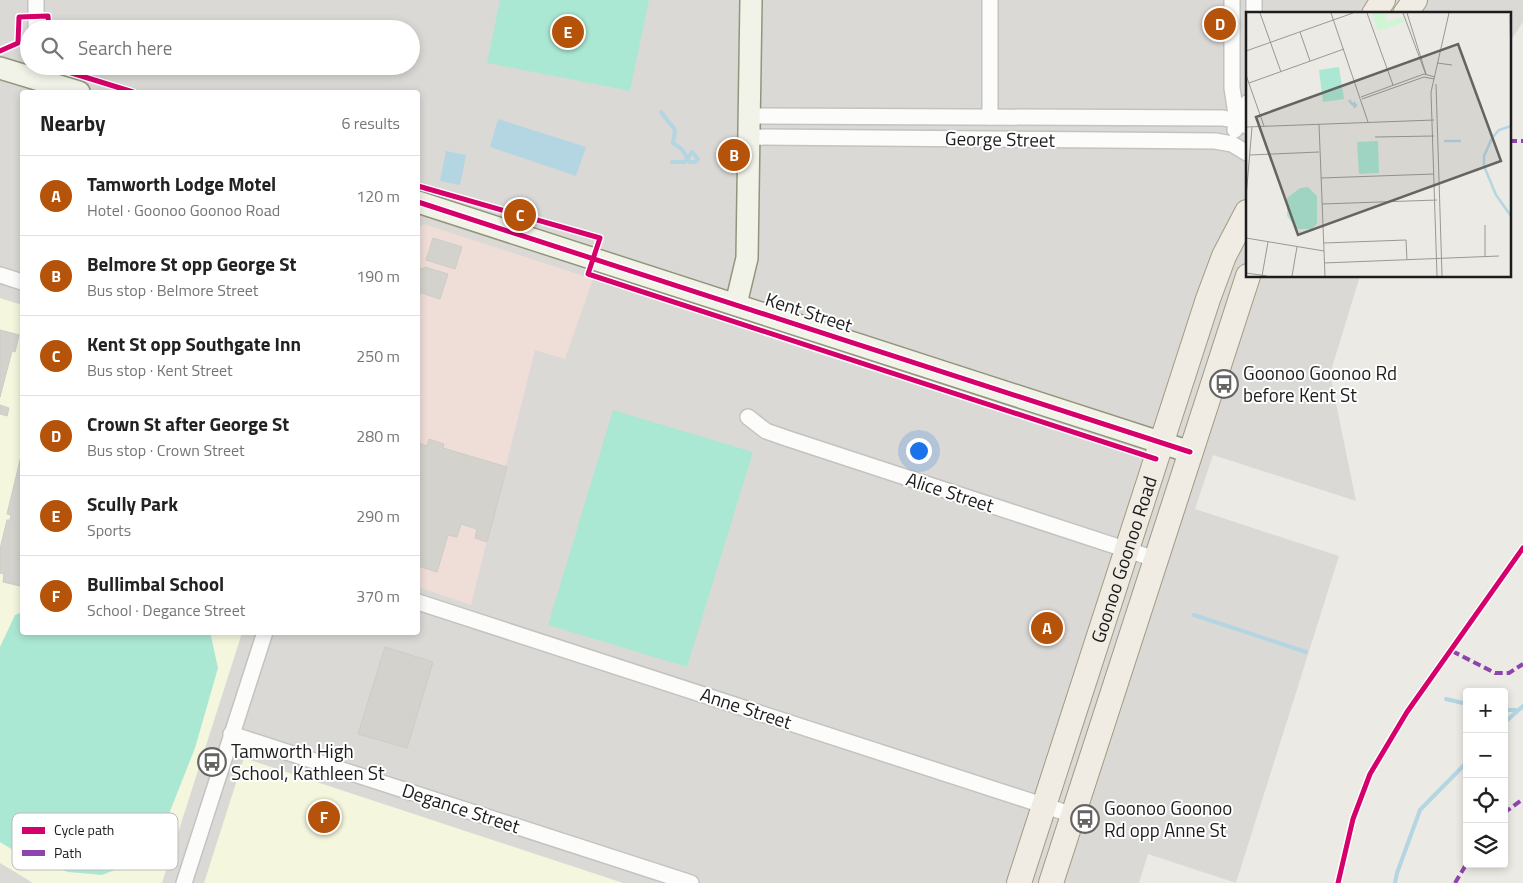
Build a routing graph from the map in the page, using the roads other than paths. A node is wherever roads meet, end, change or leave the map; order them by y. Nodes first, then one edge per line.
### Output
1 (36, 0) edge
2 (751, 0) edge
3 (990, 0) edge
4 (1232, 0) edge
5 (1383, 0) edge
6 (1415, 0) edge
7 (1375, 12) edge
8 (1406, 12) edge
9 (36, 20) edge
10 (0, 68) edge
11 (20, 70) edge
12 (42, 75) edge
13 (75, 90) edge
14 (1246, 107) edge
15 (990, 117) junction
16 (1242, 124) edge
17 (750, 127) junction
18 (1232, 144) junction
19 (1246, 152) edge
20 (420, 203) edge
21 (1246, 214) edge
22 (0, 275) edge
23 (1247, 278) edge
24 (20, 281) edge
25 (736, 304) junction
26 (748, 417) dead end
27 (1162, 442) junction
28 (1190, 452) junction
29 (1127, 550) junction
30 (1156, 559) junction
31 (420, 603) edge
32 (264, 635) edge
33 (232, 734) junction
34 (1044, 806) junction
35 (1073, 815) junction
36 (184, 883) edge
37 (691, 883) edge
38 (1019, 883) edge
39 (1051, 883) edge

1 - 9 street
2 - 17 street
3 - 15 street
4 - 16 street
5 - 7 main road
6 - 8 main road
10 - 11 street
12 - 13 street
14 - 16 street
15 - 16 street, George Street
15 - 17 street, George Street
16 - 18 street
17 - 18 street, George Street
17 - 25 street
18 - 19 street, George Street
20 - 25 street, Kent Street
21 - 27 main road, Goonoo Goonoo Road
22 - 24 street
23 - 28 main road, Goonoo Goonoo Road
25 - 27 street, Kent Street
26 - 29 street, Alice Street
27 - 28 street, Kent Street
27 - 29 main road, Goonoo Goonoo Road
28 - 30 main road, Goonoo Goonoo Road
29 - 30 street, Alice Street
29 - 34 main road, Goonoo Goonoo Road
30 - 35 main road, Goonoo Goonoo Road
31 - 34 street, Anne Street
32 - 33 street
33 - 36 street
33 - 37 street, Degance Street
34 - 35 street, Anne Street
34 - 38 main road, Goonoo Goonoo Road
35 - 39 main road, Goonoo Goonoo Road

